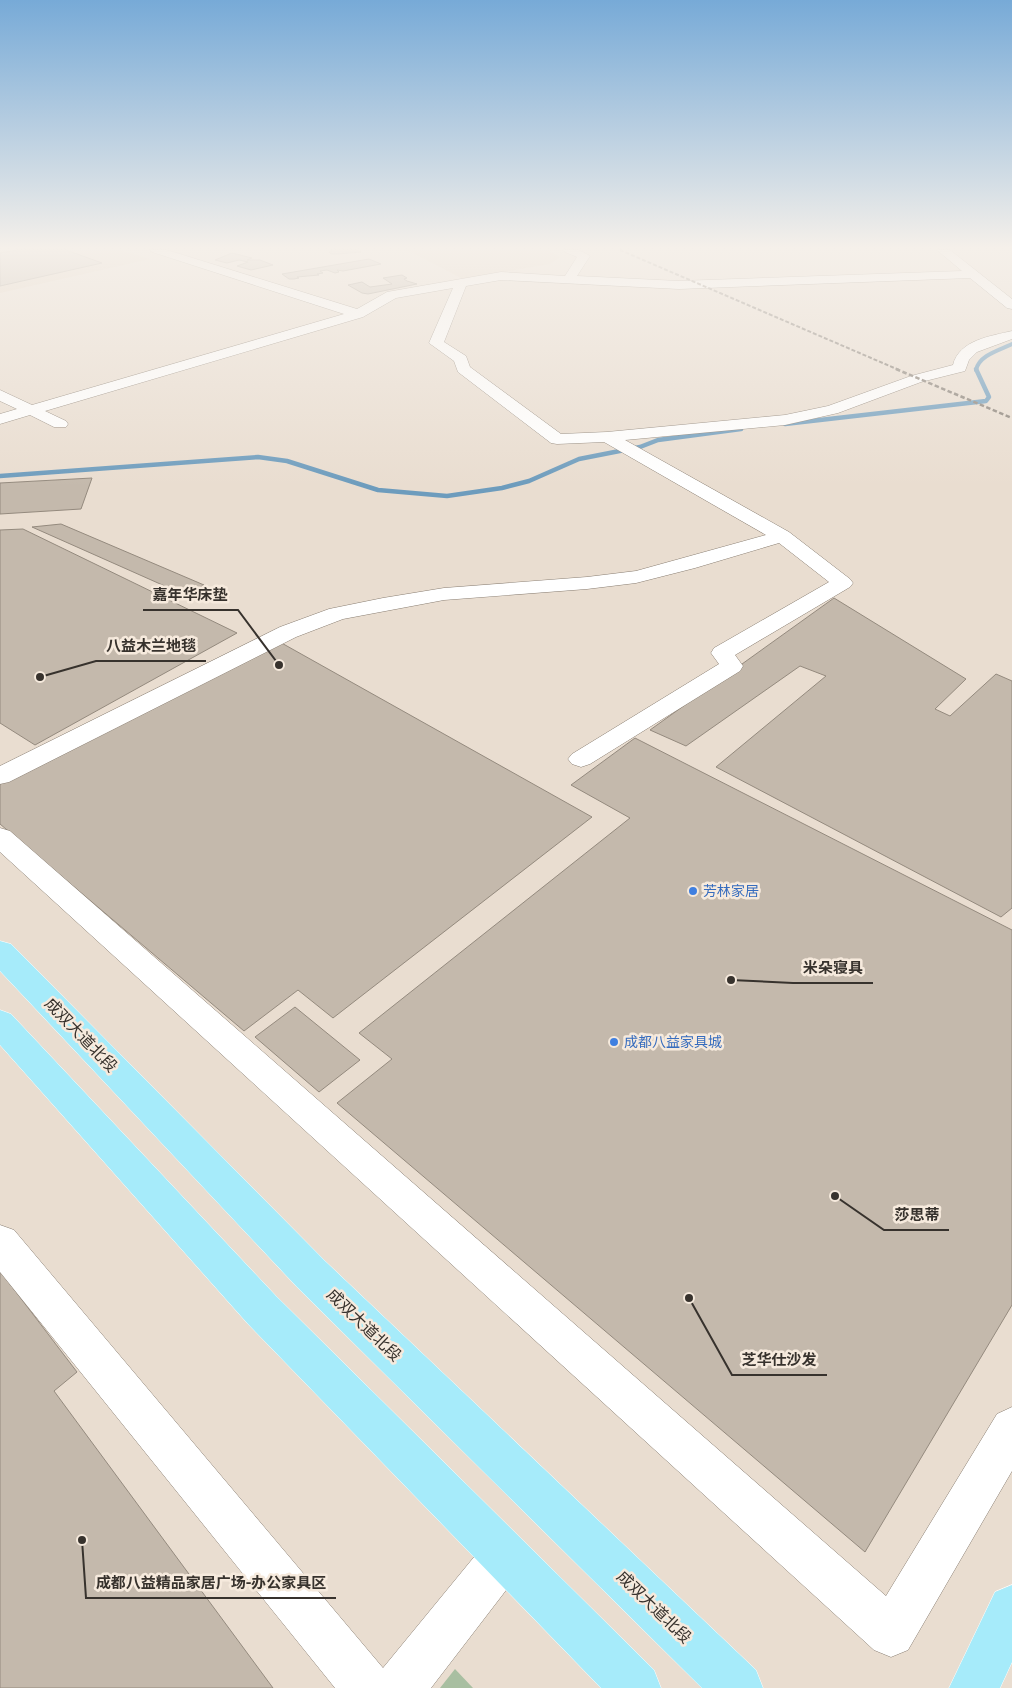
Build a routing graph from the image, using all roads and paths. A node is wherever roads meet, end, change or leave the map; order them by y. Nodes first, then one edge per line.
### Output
1 (308, 329) edge
2 (442, 329) edge
3 (1012, 335) edge
4 (0, 395) edge
5 (32, 410) junction
6 (0, 419) edge
7 (60, 424) dead end
8 (607, 437) junction
9 (782, 536) junction
10 (580, 759) dead end
11 (0, 776) edge
12 (0, 837) edge
13 (0, 952) edge
14 (0, 1023) edge
15 (0, 1243) edge
16 (1012, 1429) edge
17 (504, 1556) junction
18 (1012, 1609) edge
19 (368, 1688) edge
20 (399, 1688) edge
21 (636, 1688) edge
22 (738, 1688) edge
23 (974, 1688) edge

1 - 5 street
2 - 8 street
3 - 8 street
4 - 5 street
5 - 6 street
5 - 7 street
8 - 9 street
9 - 10 street
9 - 11 street
12 - 16 street
13 - 22 main road, 成双大道北段
14 - 17 main road
15 - 19 street
17 - 20 street
17 - 21 main road
18 - 23 main road

